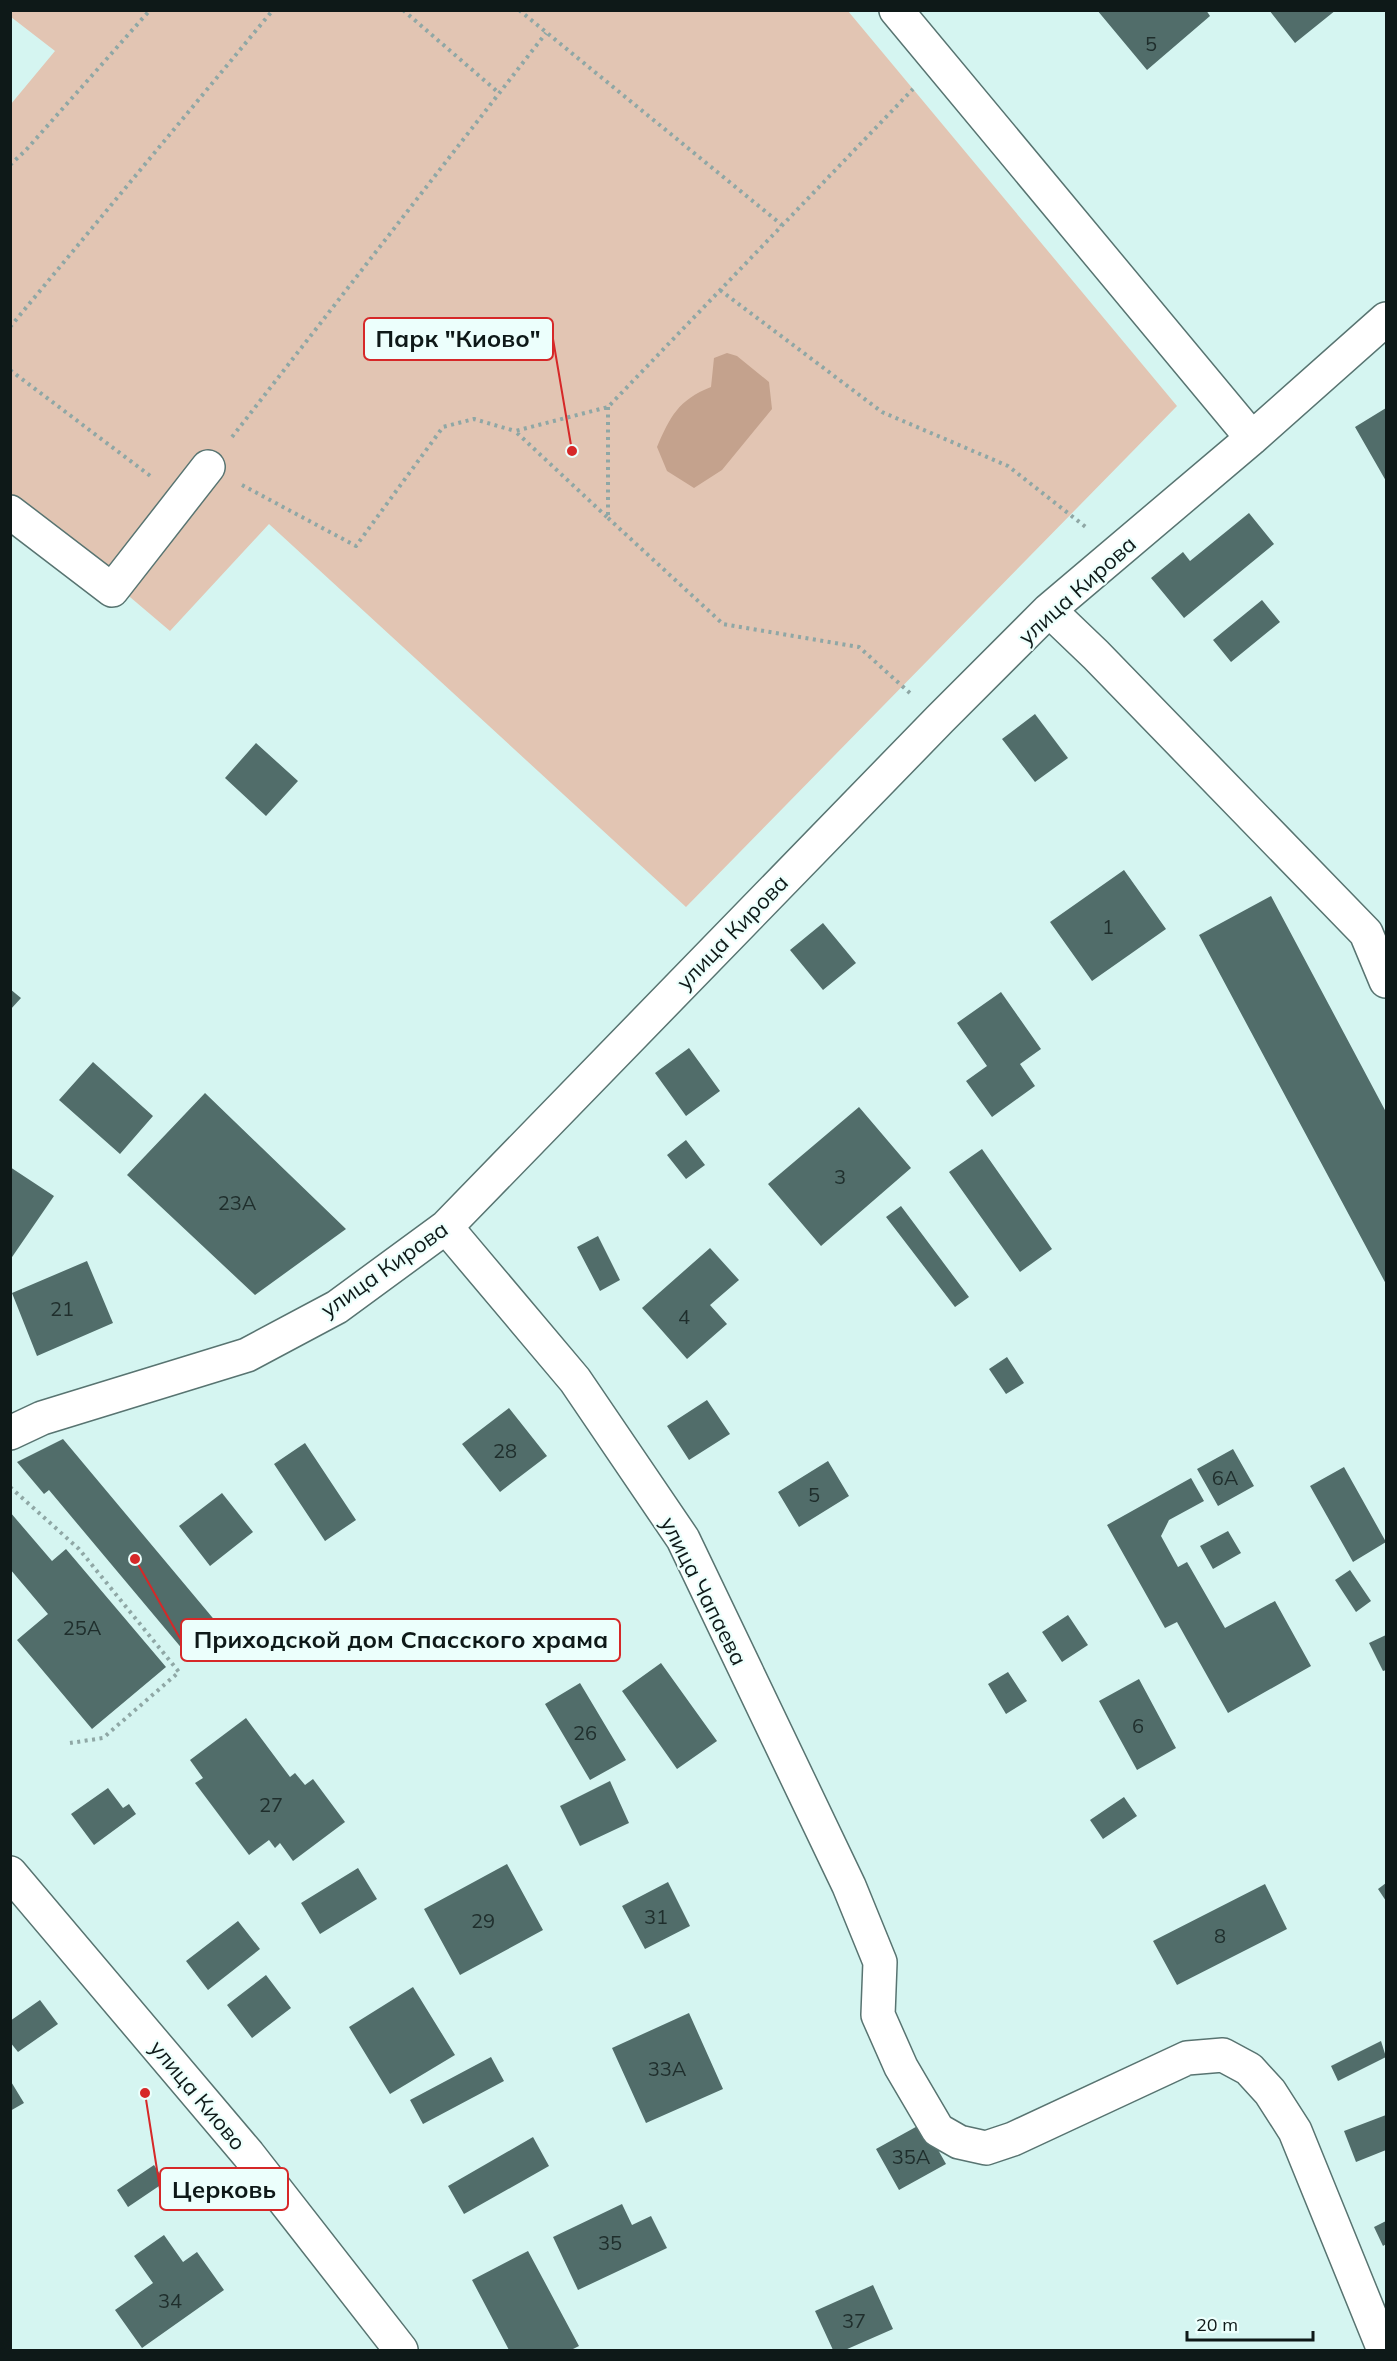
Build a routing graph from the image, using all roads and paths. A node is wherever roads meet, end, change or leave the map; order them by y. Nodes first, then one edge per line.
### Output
1 (150, 10) edge
2 (273, 10) edge
3 (403, 10) edge
4 (519, 10) edge
5 (896, 10) edge
6 (546, 33) junction
7 (939, 62) junction
8 (499, 93) junction
9 (10, 165) edge
10 (782, 225) junction
11 (720, 290) junction
12 (1386, 319) edge
13 (10, 327) edge
14 (10, 370) edge
15 (609, 407) junction
16 (515, 432) junction
17 (1252, 438) junction
18 (208, 467) junction
19 (182, 500) junction
20 (10, 512) edge
21 (608, 518) junction
22 (1118, 552) junction
23 (1049, 610) junction
24 (940, 719) junction
25 (1386, 981) edge
26 (446, 1227) junction
27 (10, 1433) edge
28 (10, 1487) edge
29 (70, 1743) dead end
30 (10, 1873) edge
31 (401, 2350) edge
32 (1384, 2350) edge

1 - 9 path
2 - 13 path
3 - 8 path
4 - 6 path
5 - 7 street
6 - 8 path
6 - 10 path
7 - 10 path
7 - 17 street
8 - 18 path
10 - 11 path
11 - 15 path
11 - 22 path
12 - 17 street, улица Кирова
14 - 19 path
15 - 16 path
15 - 21 path
16 - 18 path
16 - 21 path
17 - 22 street, улица Кирова
18 - 19 street
19 - 20 street
21 - 24 path
22 - 23 street, улица Кирова
23 - 24 street, улица Кирова
23 - 25 street
24 - 26 street, улица Кирова
26 - 27 street, улица Кирова
26 - 32 street, улица Чапаева
28 - 29 path
30 - 31 street, улица Киово

